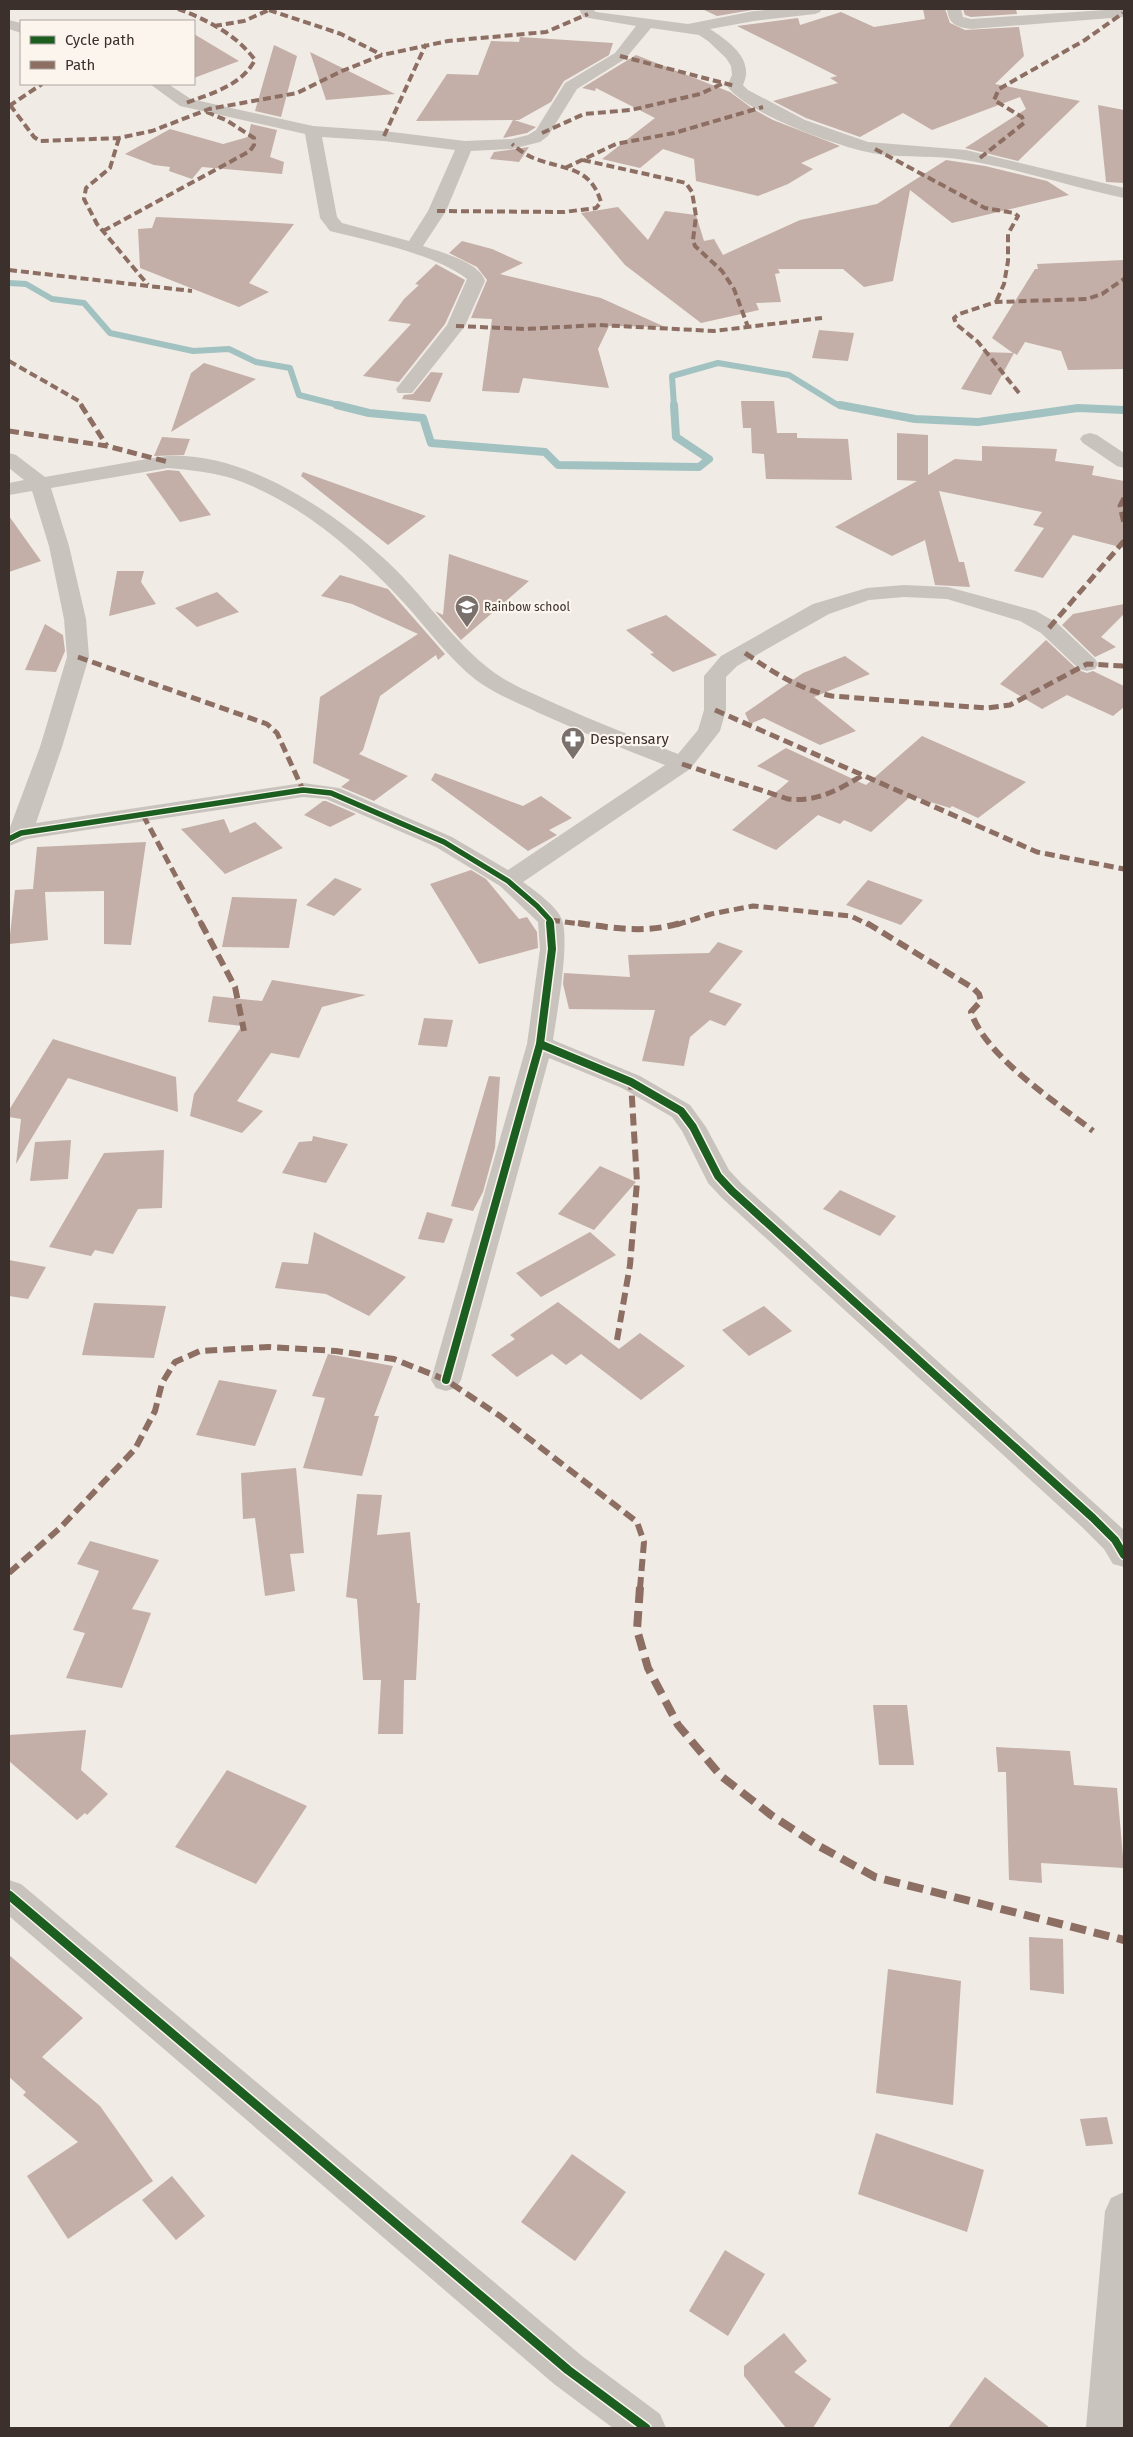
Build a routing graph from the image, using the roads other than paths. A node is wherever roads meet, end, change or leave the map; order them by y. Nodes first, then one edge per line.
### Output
1 (586, 9) edge
2 (815, 9) edge
3 (954, 9) edge
4 (1124, 13) edge
5 (646, 24) junction
6 (691, 28) junction
7 (160, 85) edge
8 (313, 131) junction
9 (465, 146) junction
10 (1124, 193) edge
11 (413, 248) junction
12 (405, 389) dead end
13 (1090, 439) dead end
14 (9, 459) edge
15 (1124, 462) edge
16 (40, 483) junction
17 (9, 489) edge
18 (1086, 664) dead end
19 (682, 764) junction
20 (15, 836) edge
21 (508, 881) junction
22 (540, 1044) junction
23 (446, 1380) dead end
24 (1124, 1556) edge
25 (9, 1895) edge
26 (1124, 2211) edge
27 (646, 2428) edge
28 (1106, 2428) edge

1 - 5 street
2 - 6 street
3 - 4 street
5 - 6 street
5 - 9 street
6 - 10 street
7 - 8 street
8 - 9 street
8 - 11 street
9 - 11 street
11 - 12 street
13 - 15 street
14 - 16 street
16 - 17 street
16 - 19 street
16 - 20 street
18 - 19 street
19 - 21 street
20 - 21 street
21 - 22 street
22 - 23 street
22 - 24 street
25 - 27 street
26 - 28 street

